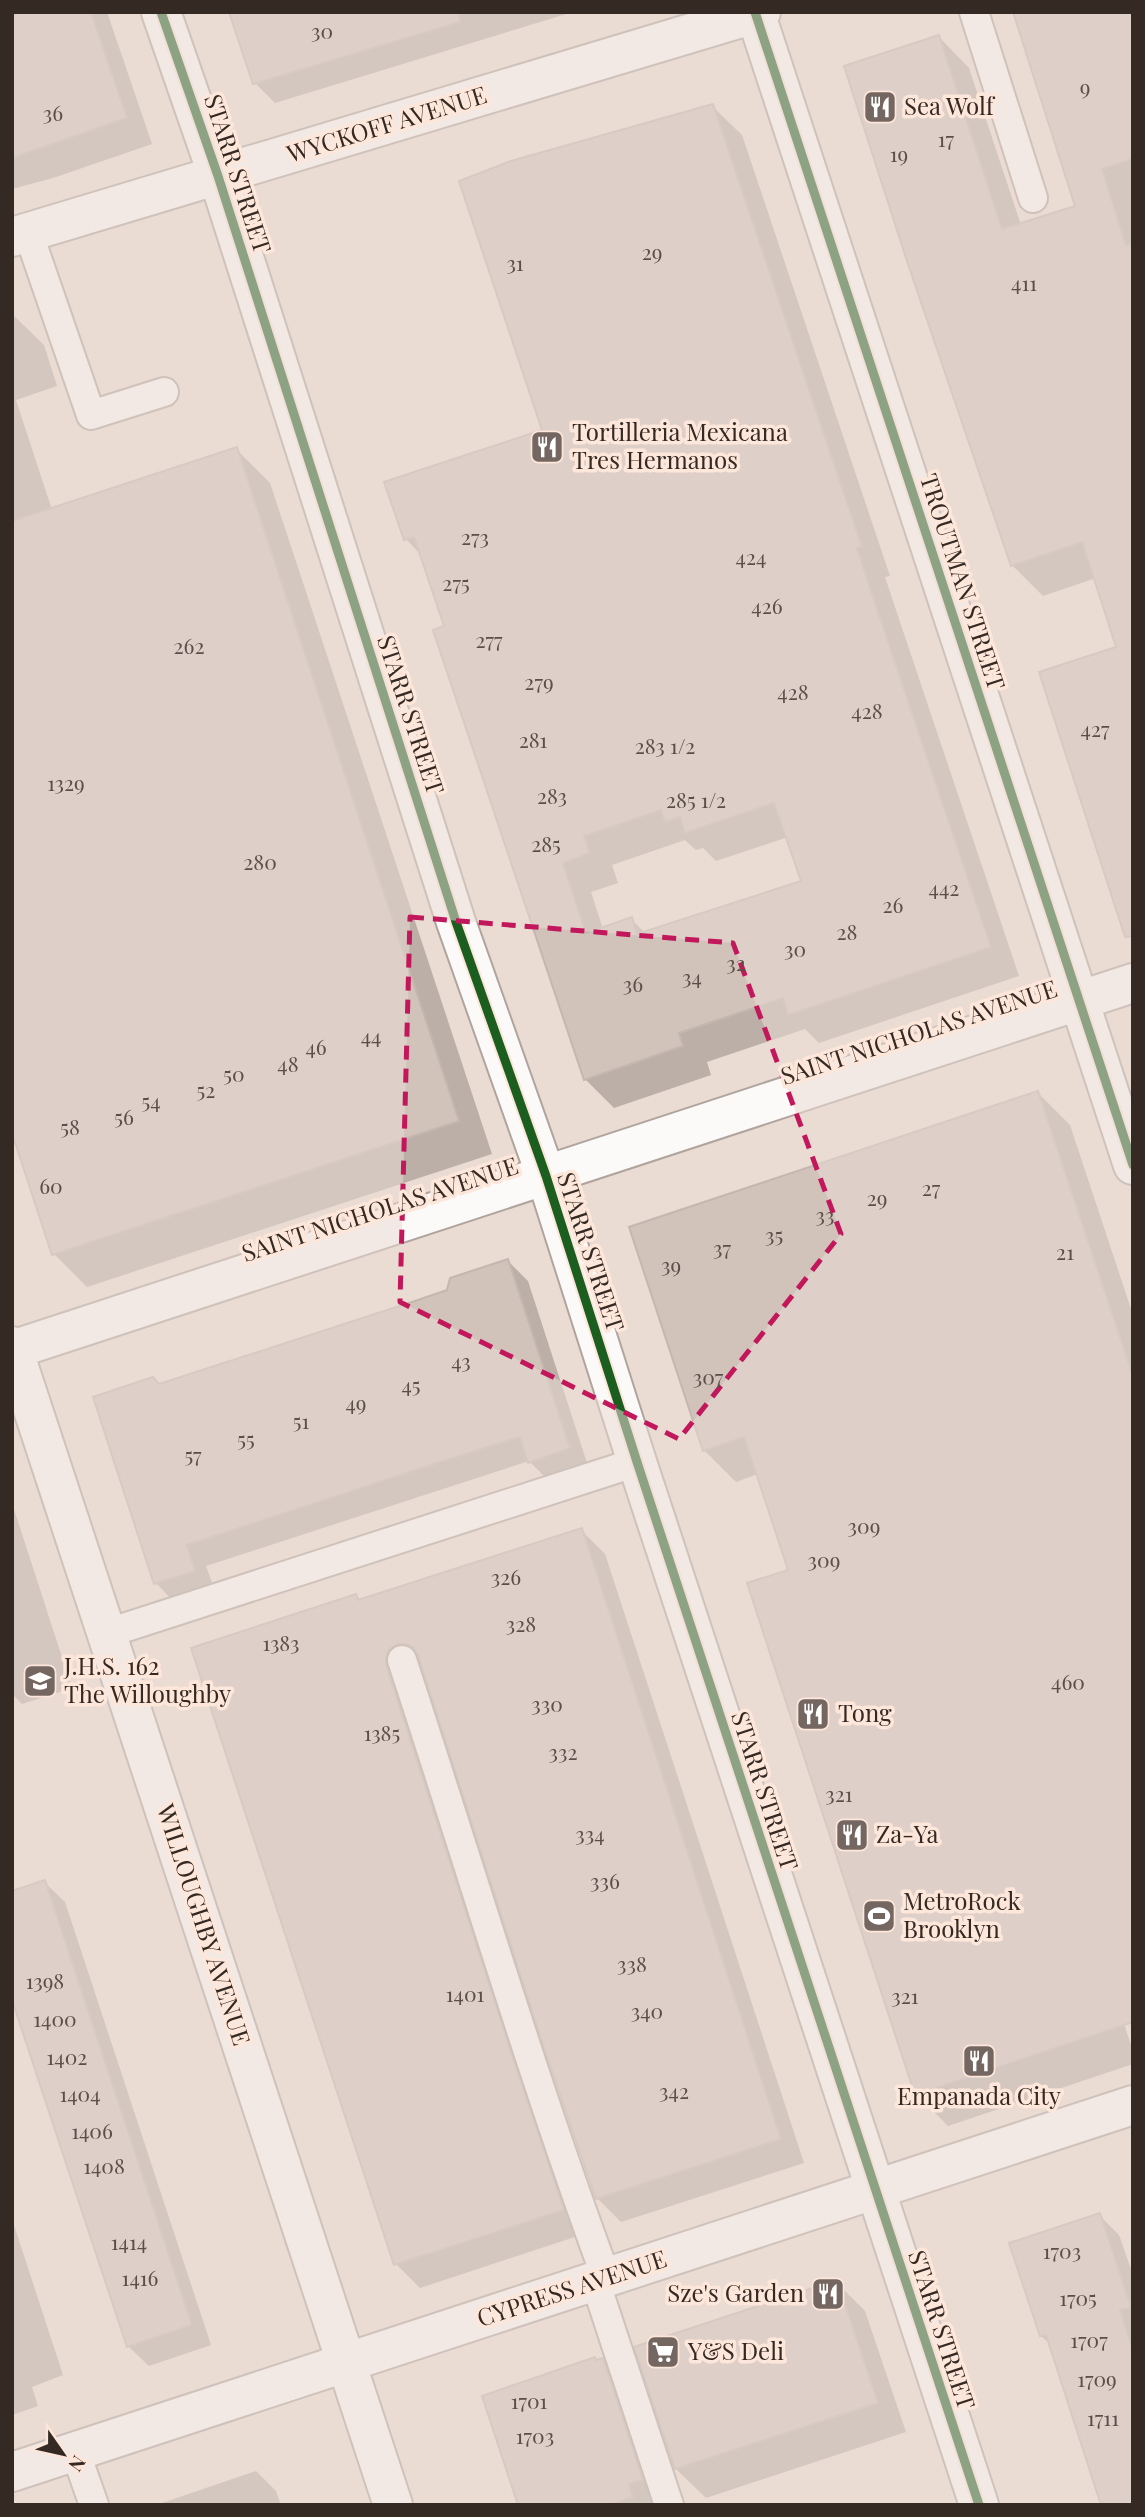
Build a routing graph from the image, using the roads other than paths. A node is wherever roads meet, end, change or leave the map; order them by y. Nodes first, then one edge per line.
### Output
1 (161, 12) edge
2 (974, 12) edge
3 (757, 13) edge
4 (218, 176) junction
5 (1033, 198) dead end
6 (20, 235) edge
7 (164, 392) dead end
8 (1133, 983) edge
9 (1079, 1001) junction
10 (1133, 1165) edge
11 (546, 1176) junction
12 (13, 1348) edge
13 (637, 1462) junction
14 (108, 1633) junction
15 (402, 1660) dead end
16 (1133, 2105) edge
17 (874, 2190) junction
18 (601, 2279) junction
19 (347, 2363) junction
20 (75, 2451) junction
21 (12, 2472) edge
22 (94, 2505) edge
23 (393, 2505) edge
24 (669, 2505) edge
25 (979, 2505) edge

1 - 4 street, STARR STREET
2 - 5 lane
3 - 4 street, WYCKOFF AVENUE
3 - 9 street, TROUTMAN STREET
4 - 6 street, WYCKOFF AVENUE
4 - 11 street, STARR STREET
6 - 7 lane
8 - 9 street, SAINT NICHOLAS AVENUE
9 - 10 street, TROUTMAN STREET
9 - 11 street, SAINT NICHOLAS AVENUE
11 - 12 street, SAINT NICHOLAS AVENUE
11 - 13 street, STARR STREET
12 - 14 street, WILLOUGHBY AVENUE
13 - 14 lane
13 - 17 street, STARR STREET
14 - 19 street, WILLOUGHBY AVENUE
15 - 18 lane
16 - 17 street, CYPRESS AVENUE
17 - 18 street, CYPRESS AVENUE
17 - 25 street, STARR STREET
18 - 19 street, CYPRESS AVENUE
18 - 24 lane
19 - 20 street, CYPRESS AVENUE
19 - 23 street, WILLOUGHBY AVENUE
20 - 21 street, CYPRESS AVENUE
20 - 22 lane

